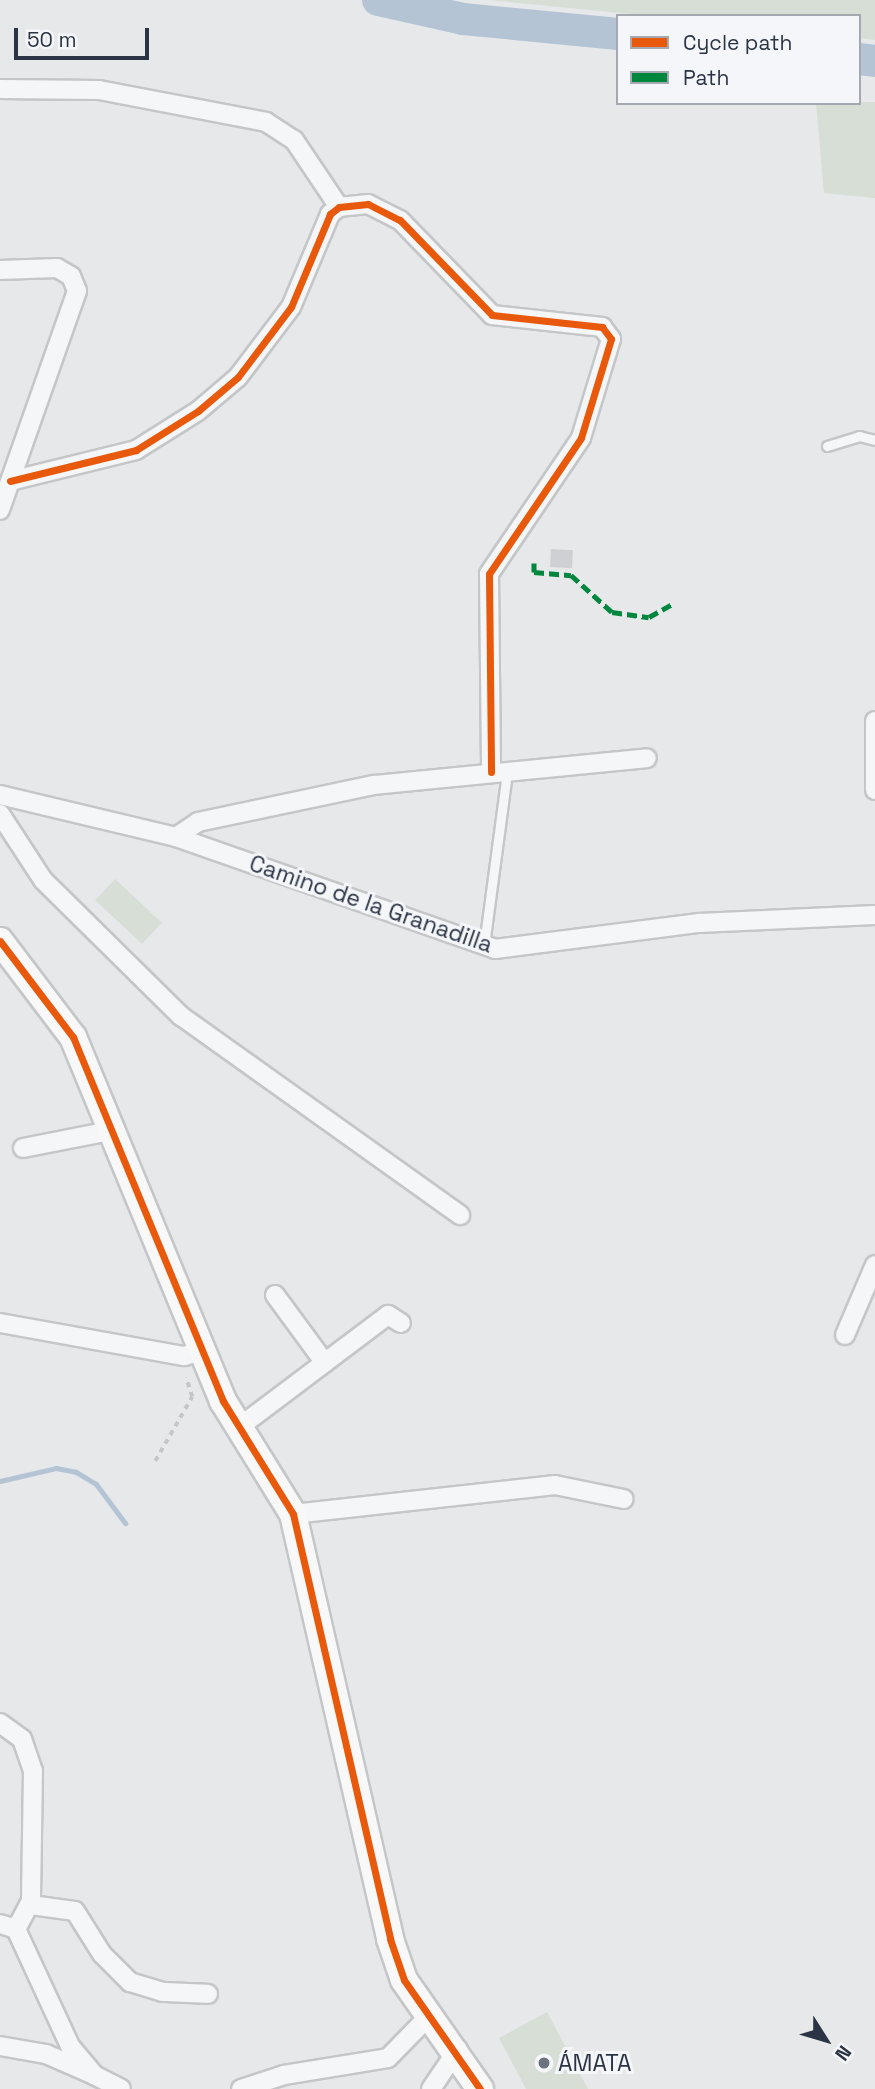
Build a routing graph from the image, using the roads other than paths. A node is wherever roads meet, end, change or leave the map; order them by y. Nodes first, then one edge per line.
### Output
1 (0, 89) edge
2 (339, 206) junction
3 (0, 270) edge
4 (875, 440) edge
5 (827, 446) dead end
6 (10, 481) junction
7 (0, 510) edge
8 (875, 721) edge
9 (647, 758) dead end
10 (499, 772) junction
11 (875, 790) edge
12 (0, 795) edge
13 (0, 814) edge
14 (176, 837) junction
15 (875, 915) edge
16 (0, 941) edge
17 (484, 947) junction
18 (110, 1131) junction
19 (23, 1148) dead end
20 (460, 1215) dead end
21 (875, 1265) edge
22 (275, 1295) dead end
23 (0, 1323) edge
24 (401, 1323) dead end
25 (845, 1335) dead end
26 (201, 1351) junction
27 (325, 1363) junction
28 (238, 1428) junction
29 (624, 1499) dead end
30 (293, 1514) junction
31 (0, 1723) edge
32 (31, 1905) junction
33 (8, 1927) edge
34 (208, 1994) dead end
35 (428, 2017) junction
36 (0, 2046) edge
37 (458, 2049) junction
38 (94, 2075) junction
39 (121, 2089) edge
40 (241, 2089) edge
41 (430, 2089) edge
42 (480, 2089) edge

1 - 2 street
2 - 6 street
2 - 10 street
3 - 6 street
4 - 5 lane
6 - 7 street
8 - 11 street
9 - 10 street
10 - 14 street
10 - 17 lane
12 - 14 street, Camino de la Granadilla
13 - 20 street
14 - 17 street, Camino de la Granadilla
15 - 17 street, Camino de la Granadilla
16 - 18 street
18 - 19 street
18 - 26 street
21 - 25 street
22 - 27 street
23 - 26 street
24 - 27 street
26 - 28 street
27 - 28 street
28 - 30 street
29 - 30 street
30 - 35 street
31 - 32 street
32 - 33 street
32 - 34 street
33 - 38 street
35 - 37 street
35 - 40 street
36 - 38 street
37 - 41 street
37 - 42 street
38 - 39 street

